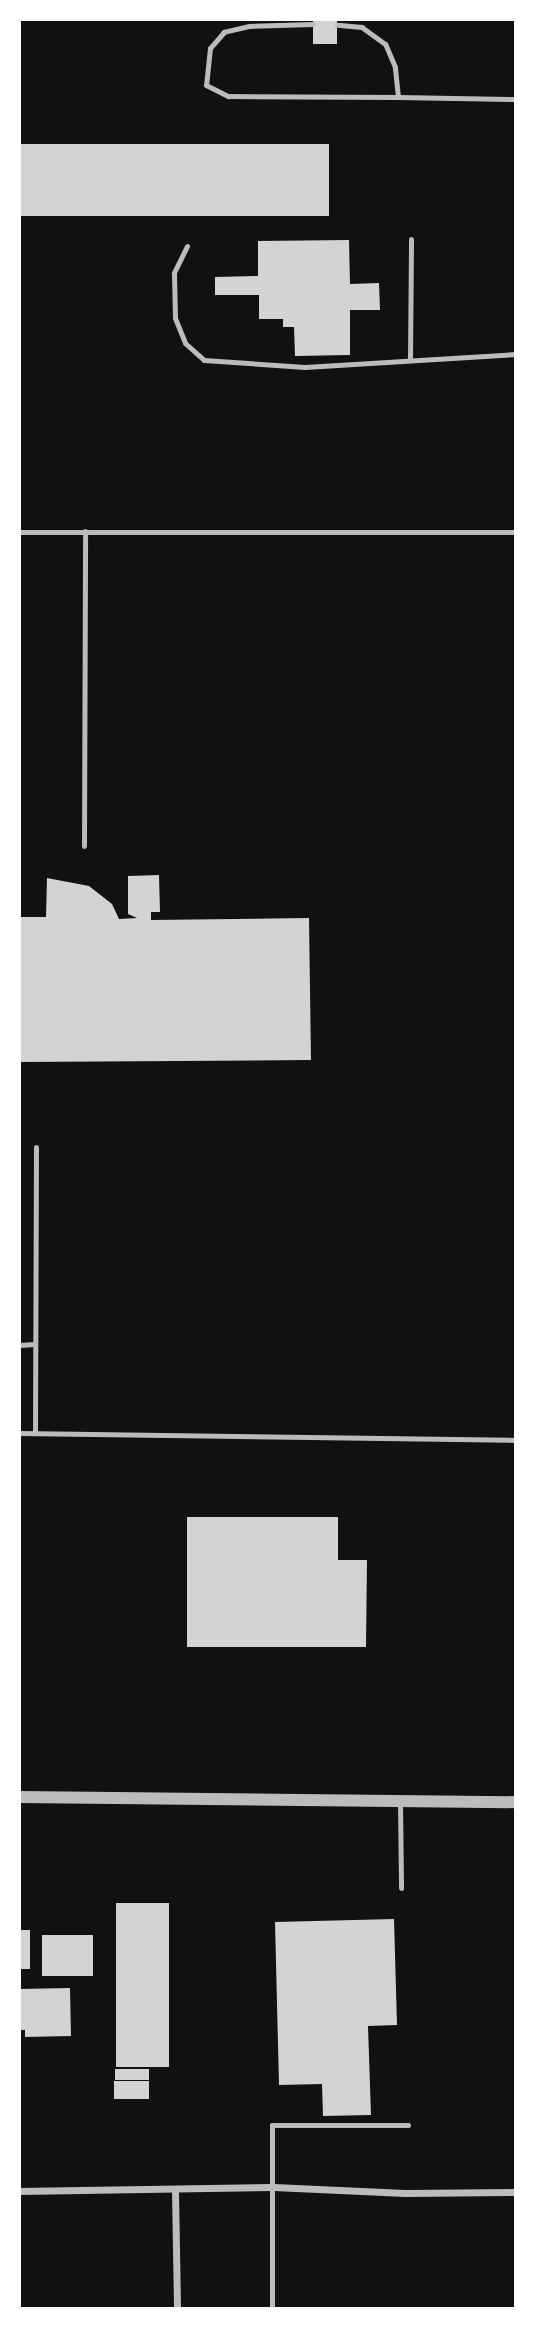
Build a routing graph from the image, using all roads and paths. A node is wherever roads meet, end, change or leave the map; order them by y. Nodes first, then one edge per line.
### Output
1 (313, 24) dead end
2 (337, 25) dead end
3 (398, 97) junction
4 (516, 99) edge
5 (411, 239) dead end
6 (187, 246) dead end
7 (516, 354) edge
8 (410, 359) junction
9 (85, 531) junction
10 (19, 532) edge
11 (516, 532) edge
12 (84, 846) dead end
13 (36, 1147) dead end
14 (35, 1344) junction
15 (19, 1345) edge
16 (19, 1433) edge
17 (35, 1433) junction
18 (516, 1440) edge
19 (19, 1797) edge
20 (400, 1802) junction
21 (516, 1802) edge
22 (401, 1888) dead end
23 (408, 2125) dead end
24 (274, 2187) junction
25 (19, 2191) edge
26 (175, 2191) junction
27 (516, 2192) edge
28 (177, 2309) edge
29 (272, 2309) edge

1 - 3 lane
2 - 3 lane
3 - 4 lane
5 - 8 lane
6 - 8 lane
7 - 8 lane
9 - 10 lane
9 - 11 lane
9 - 12 lane
13 - 14 lane
14 - 15 lane
14 - 17 lane
16 - 17 lane
17 - 18 lane
19 - 20 street
20 - 21 street
20 - 22 lane
23 - 24 lane
24 - 26 street
24 - 27 street
24 - 29 lane
25 - 26 street
26 - 28 street

